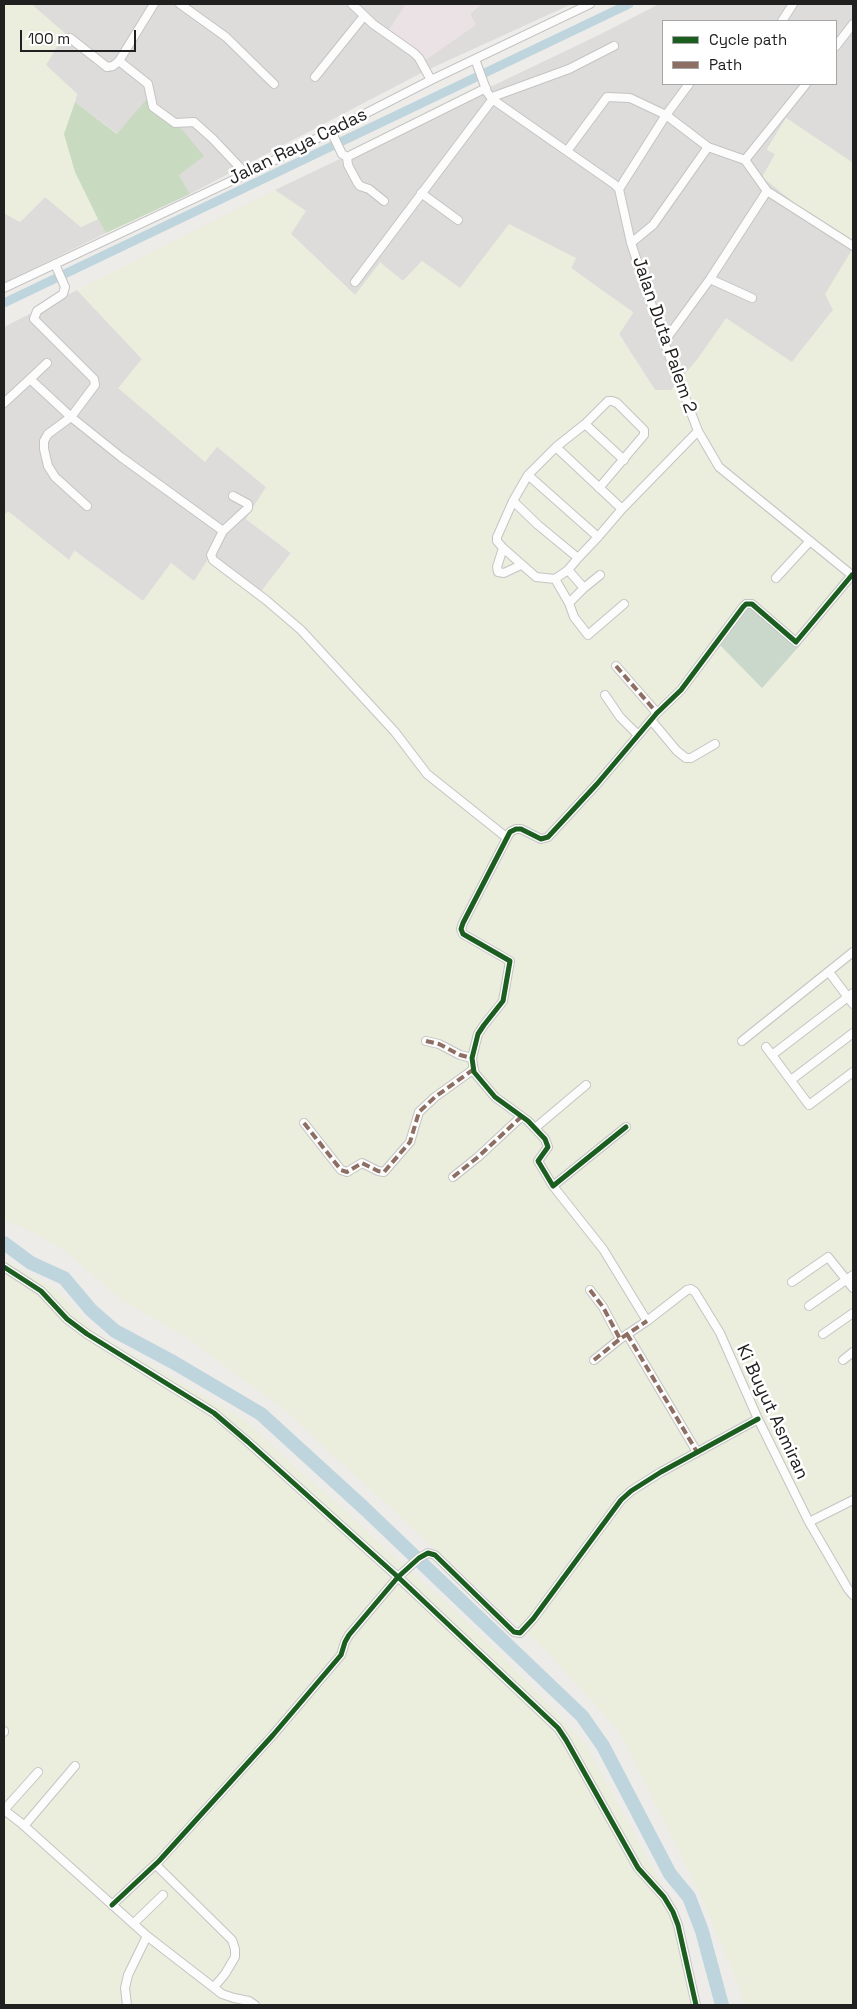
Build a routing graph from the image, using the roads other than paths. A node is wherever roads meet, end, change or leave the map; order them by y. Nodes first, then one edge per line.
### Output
1 (154, 4) edge
2 (180, 4) edge
3 (352, 4) edge
4 (590, 4) edge
5 (793, 4) edge
6 (364, 16) junction
7 (783, 20) edge
8 (853, 24) edge
9 (70, 38) dead end
10 (837, 45) edge
11 (614, 46) dead end
12 (118, 61) junction
13 (476, 62) junction
14 (315, 78) dead end
15 (431, 80) junction
16 (274, 84) dead end
17 (688, 85) edge
18 (805, 85) edge
19 (486, 88) junction
20 (492, 100) junction
21 (666, 115) junction
22 (332, 134) junction
23 (708, 147) junction
24 (567, 151) junction
25 (345, 155) junction
26 (745, 160) junction
27 (246, 174) junction
28 (618, 189) junction
29 (767, 191) junction
30 (420, 193) junction
31 (384, 201) dead end
32 (458, 220) dead end
33 (632, 243) junction
34 (853, 246) edge
35 (56, 266) junction
36 (710, 279) junction
37 (355, 282) dead end
38 (4, 288) edge
39 (752, 298) dead end
40 (664, 342) junction
41 (47, 363) dead end
42 (30, 379) junction
43 (4, 404) edge
44 (71, 416) junction
45 (585, 424) junction
46 (698, 431) junction
47 (556, 446) junction
48 (624, 460) junction
49 (528, 475) junction
50 (599, 488) junction
51 (233, 496) dead end
52 (513, 501) junction
53 (87, 506) dead end
54 (622, 509) junction
55 (223, 531) junction
56 (598, 537) junction
57 (810, 541) junction
58 (503, 548) junction
59 (578, 558) junction
60 (521, 566) junction
61 (568, 570) junction
62 (600, 575) dead end
63 (853, 575) edge
64 (776, 578) dead end
65 (555, 579) junction
66 (584, 588) junction
67 (569, 603) junction
68 (624, 604) dead end
69 (616, 666) dead end
70 (606, 695) dead end
71 (657, 713) junction
72 (651, 720) junction
73 (638, 735) junction
74 (714, 744) dead end
75 (506, 837) junction
76 (853, 952) edge
77 (829, 972) junction
78 (851, 998) edge
79 (853, 1033) edge
80 (426, 1041) dead end
81 (742, 1041) dead end
82 (766, 1047) dead end
83 (772, 1055) junction
84 (472, 1058) junction
85 (474, 1068) junction
86 (853, 1072) edge
87 (791, 1080) junction
88 (586, 1085) dead end
89 (521, 1117) junction
90 (304, 1123) dead end
91 (626, 1127) dead end
92 (535, 1128) junction
93 (452, 1177) dead end
94 (553, 1186) junction
95 (4, 1267) edge
96 (850, 1277) edge
97 (792, 1282) dead end
98 (853, 1288) edge
99 (590, 1290) dead end
100 (809, 1306) dead end
101 (853, 1313) edge
102 (647, 1321) junction
103 (823, 1334) dead end
104 (623, 1336) junction
105 (853, 1352) edge
106 (594, 1360) dead end
107 (842, 1360) dead end
108 (758, 1419) junction
109 (697, 1452) junction
110 (853, 1500) edge
111 (809, 1522) junction
112 (401, 1574) junction
113 (853, 1594) edge
114 (75, 1766) dead end
115 (38, 1772) dead end
116 (4, 1812) edge
117 (24, 1826) junction
118 (156, 1865) junction
119 (163, 1895) dead end
120 (112, 1905) junction
121 (134, 1923) junction
122 (147, 1936) junction
123 (214, 1987) junction
124 (127, 2005) edge
125 (255, 2005) edge
126 (696, 2005) edge

1 - 12 street
2 - 16 street
3 - 6 street
4 - 13 street, Jalan Raya Cadas
5 - 7 street
6 - 14 street
6 - 15 street
8 - 10 street
9 - 12 street
11 - 20 street
12 - 27 street
13 - 15 street, Jalan Raya Cadas
13 - 19 street
15 - 22 street, Jalan Raya Cadas
17 - 21 street
18 - 26 street
19 - 20 street
19 - 25 street
20 - 24 street
20 - 30 street
21 - 23 street
21 - 24 street
21 - 28 street
22 - 25 street
22 - 27 street, Jalan Raya Cadas
23 - 26 street
23 - 33 street
24 - 28 street
25 - 31 street
26 - 29 street
27 - 35 street, Jalan Raya Cadas
28 - 33 street, Jalan Duta Palem 2
29 - 34 street
29 - 36 street
30 - 32 street
30 - 37 street
33 - 40 street, Jalan Duta Palem 2
35 - 38 street, Jalan Raya Cadas
35 - 44 street
36 - 39 street
36 - 40 street
40 - 46 street, Jalan Duta Palem 2
41 - 42 street
42 - 43 street
42 - 44 street
44 - 53 street
44 - 55 street
45 - 47 street
45 - 48 street
45 - 48 street
46 - 54 street
46 - 57 street, Jalan Duta Palem 2
47 - 49 street
47 - 50 street
48 - 50 street
49 - 52 street
49 - 56 street
50 - 54 street
51 - 55 street
52 - 58 street
52 - 59 street
54 - 56 street
55 - 75 street
56 - 59 street
57 - 63 street, Jalan Duta Palem 2
57 - 64 street
58 - 60 street
58 - 60 street
59 - 61 street
60 - 65 street
61 - 65 street
61 - 66 street
62 - 66 street
63 - 71 street
65 - 67 street
66 - 67 street
67 - 68 street
69 - 71 street
70 - 73 street
71 - 72 street
72 - 73 street
72 - 74 street
73 - 75 street
75 - 84 street
76 - 77 street
77 - 78 street
77 - 81 street
78 - 83 street
79 - 87 street
80 - 84 street
82 - 83 street
83 - 87 street
84 - 85 street
85 - 89 street
85 - 90 street
86 - 87 street
88 - 92 street
89 - 92 street
89 - 93 street
91 - 94 street
92 - 94 street
94 - 102 street
95 - 112 street
96 - 97 street
96 - 98 street
96 - 100 street
99 - 104 street
101 - 103 street
102 - 104 street, Ki Buyut Asmiran
102 - 108 street, Ki Buyut Asmiran
104 - 106 street, Ki Buyut Asmiran
104 - 109 street
105 - 107 street
108 - 109 street
108 - 111 street, Ki Buyut Asmiran
109 - 112 street
110 - 111 street
111 - 113 street, Ki Buyut Asmiran
112 - 118 street
112 - 126 street
114 - 117 street
115 - 116 street
116 - 117 street
117 - 120 street
118 - 120 street
118 - 123 street
119 - 121 street
120 - 121 street
121 - 122 street
122 - 123 street
122 - 124 street
123 - 125 street

